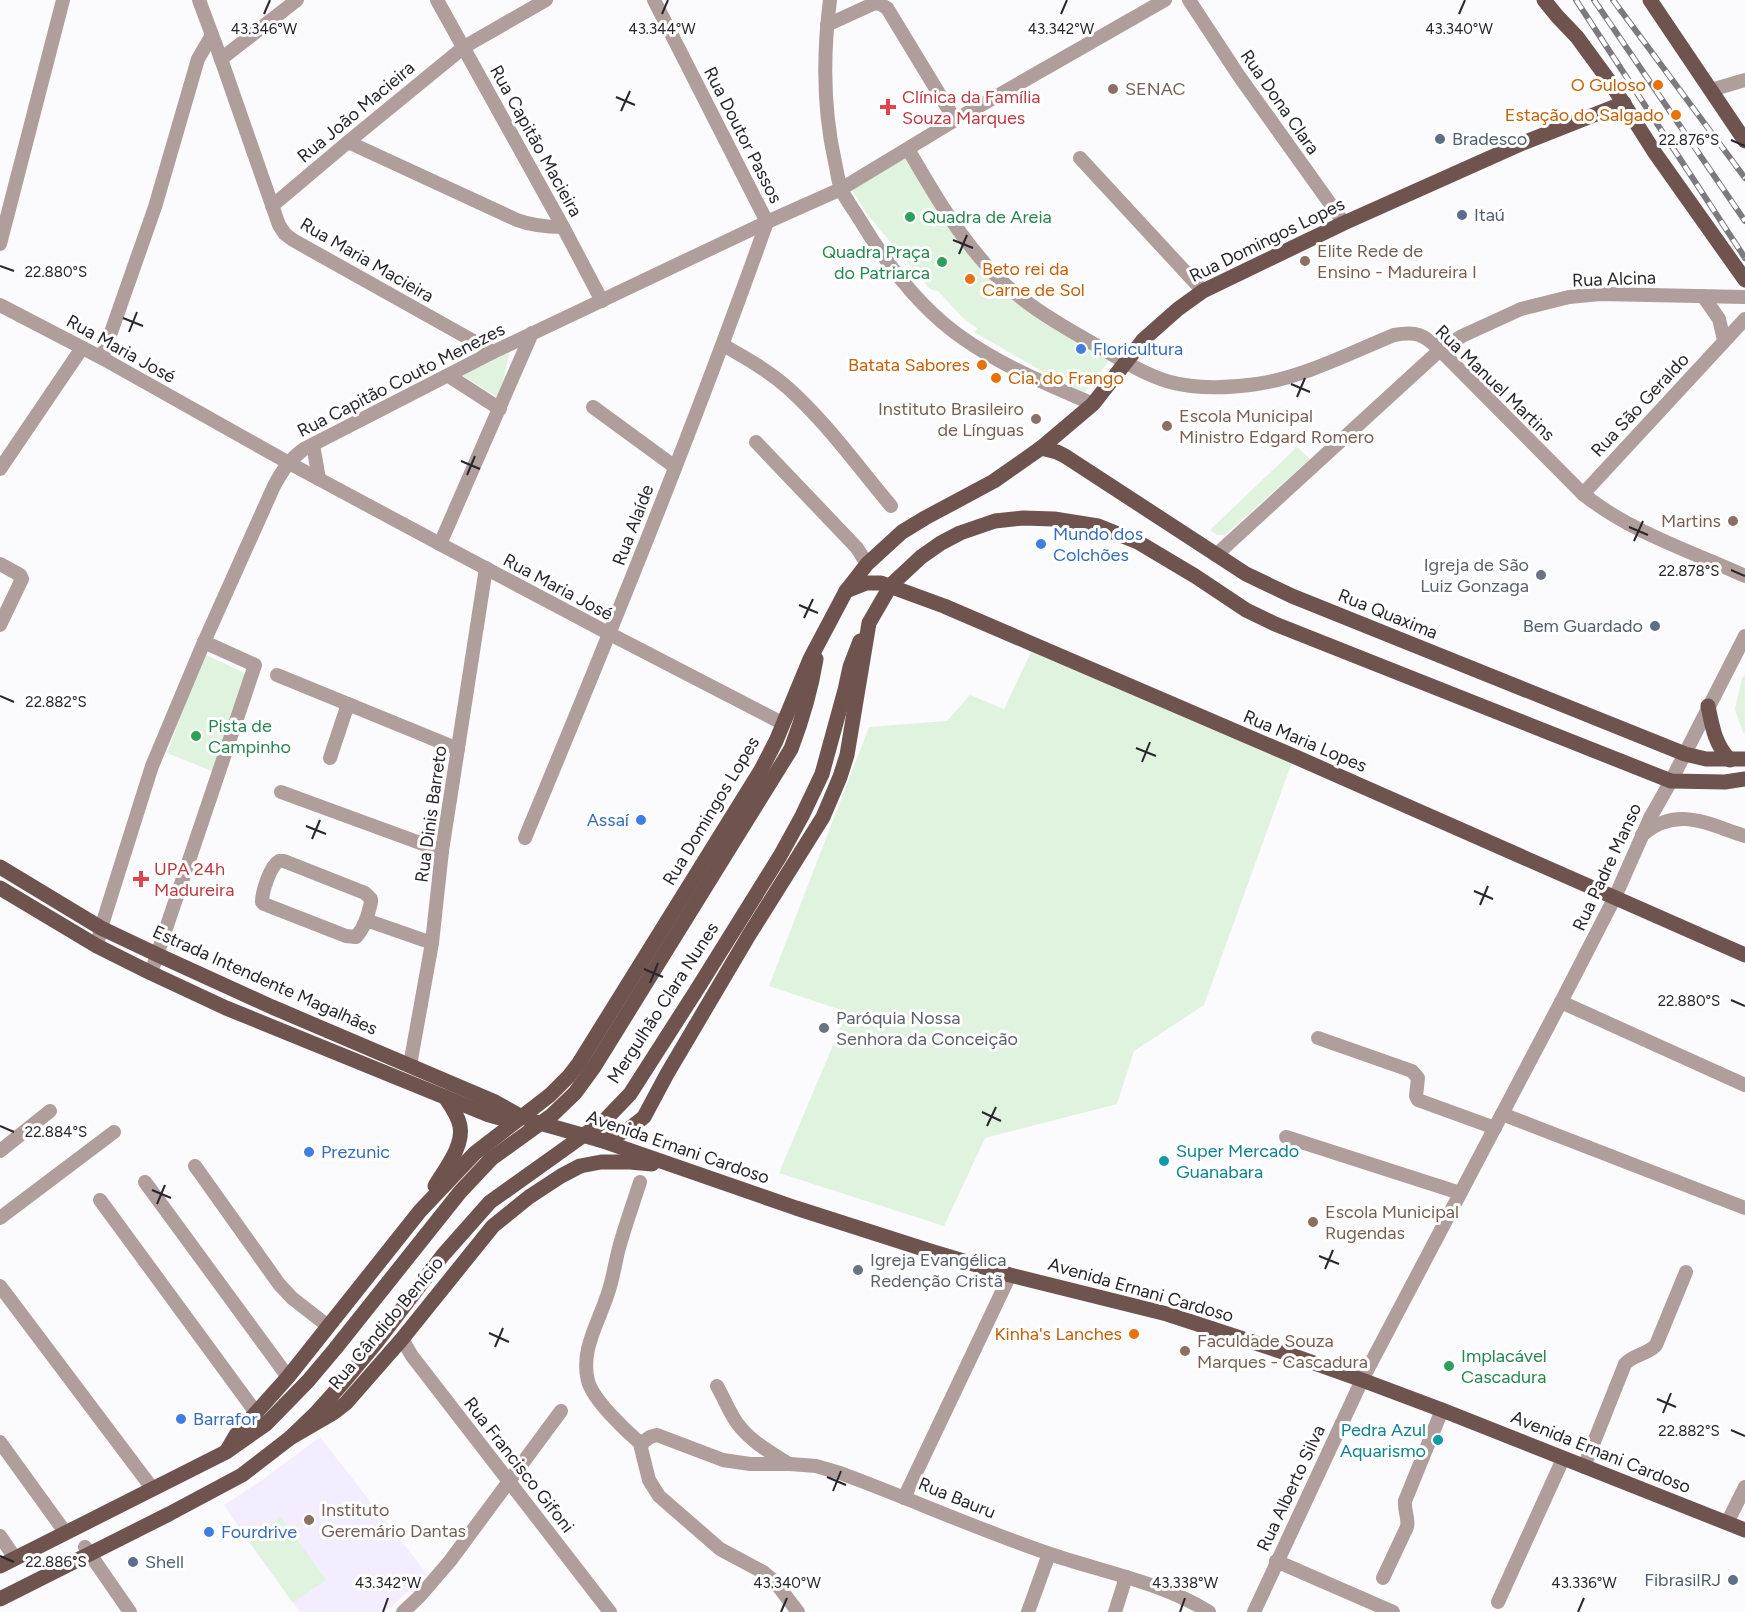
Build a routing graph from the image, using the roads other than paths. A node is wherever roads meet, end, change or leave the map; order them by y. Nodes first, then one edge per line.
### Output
1 (63, 0) edge
2 (199, 0) edge
3 (297, 0) edge
4 (437, 0) edge
5 (546, 0) edge
6 (654, 0) edge
7 (830, 0) edge
8 (1166, 0) edge
9 (1189, 0) edge
10 (1544, 0) edge
11 (1650, 0) edge
12 (827, 24) junction
13 (212, 35) junction
14 (464, 47) junction
15 (221, 59) junction
16 (1745, 80) edge
17 (1711, 90) junction
18 (1624, 103) junction
19 (955, 120) junction
20 (1745, 141) edge
21 (348, 142) junction
22 (908, 149) junction
23 (1080, 158) dead end
24 (841, 189) junction
25 (272, 206) junction
26 (767, 222) junction
27 (1344, 223) junction
28 (563, 227) junction
29 (0, 244) edge
30 (1745, 280) edge
31 (1203, 291) junction
32 (1703, 296) junction
33 (1745, 297) edge
34 (602, 301) junction
35 (0, 305) edge
36 (1745, 319) edge
37 (532, 333) junction
38 (1724, 340) junction
39 (723, 345) junction
40 (82, 348) junction
41 (1440, 350) junction
42 (493, 352) junction
43 (102, 358) junction
44 (1127, 363) junction
45 (449, 376) junction
46 (1093, 404) junction
47 (593, 407) dead end
48 (500, 409) junction
49 (756, 442) dead end
50 (313, 445) junction
51 (1041, 448) junction
52 (289, 463) junction
53 (675, 467) junction
54 (0, 469) edge
55 (319, 479) junction
56 (1583, 494) junction
57 (891, 506) dead end
58 (440, 544) junction
59 (1216, 555) junction
60 (0, 564) edge
61 (867, 564) junction
62 (486, 568) junction
63 (1745, 576) edge
64 (891, 585) junction
65 (846, 591) junction
66 (869, 623) junction
67 (0, 625) edge
68 (610, 634) junction
69 (1745, 636) edge
70 (204, 642) junction
71 (818, 647) junction
72 (277, 675) dead end
73 (348, 704) junction
74 (1708, 706) junction
75 (782, 723) junction
76 (1633, 734) junction
77 (458, 749) junction
78 (1685, 754) junction
79 (330, 758) dead end
80 (1737, 760) edge
81 (1627, 762) junction
82 (1745, 779) edge
83 (1671, 781) junction
84 (281, 792) dead end
85 (1641, 836) junction
86 (1745, 836) edge
87 (525, 838) dead end
88 (442, 851) junction
89 (0, 867) edge
90 (0, 888) edge
91 (1615, 897) junction
92 (366, 920) junction
93 (101, 928) junction
94 (432, 943) junction
95 (97, 946) junction
96 (158, 955) junction
97 (1745, 955) edge
98 (151, 973) junction
99 (1561, 1002) junction
100 (1318, 1038) dead end
101 (410, 1065) junction
102 (1745, 1085) edge
103 (445, 1097) junction
104 (50, 1111) dead end
105 (1502, 1114) junction
106 (529, 1119) junction
107 (1495, 1128) junction
108 (114, 1132) dead end
109 (1286, 1137) dead end
110 (603, 1141) junction
111 (0, 1150) edge
112 (673, 1165) junction
113 (195, 1166) dead end
114 (145, 1182) dead end
115 (640, 1182) dead end
116 (1460, 1193) junction
117 (100, 1200) dead end
118 (1745, 1208) edge
119 (420, 1210) junction
120 (0, 1218) edge
121 (1686, 1272) dead end
122 (1010, 1275) junction
123 (0, 1286) edge
124 (328, 1326) junction
125 (402, 1339) junction
126 (288, 1377) junction
127 (1362, 1380) junction
128 (717, 1386) dead end
129 (1442, 1410) junction
130 (561, 1411) dead end
131 (257, 1414) junction
132 (290, 1438) junction
133 (0, 1442) edge
134 (641, 1444) junction
135 (226, 1452) junction
136 (1563, 1459) junction
137 (790, 1464) junction
138 (1584, 1467) junction
139 (507, 1482) junction
140 (1745, 1487) edge
141 (152, 1488) junction
142 (904, 1498) junction
143 (1727, 1523) junction
144 (1745, 1530) edge
145 (65, 1532) junction
146 (0, 1536) edge
147 (87, 1550) junction
148 (1050, 1554) junction
149 (15, 1558) junction
150 (1276, 1561) junction
151 (0, 1566) edge
152 (1126, 1577) junction
153 (1383, 1578) dead end
154 (0, 1599) edge
155 (1498, 1602) dead end
156 (130, 1612) edge
157 (403, 1612) edge
158 (610, 1612) edge
159 (798, 1612) edge
160 (1028, 1612) edge
161 (1115, 1612) edge
162 (1209, 1612) edge
163 (1254, 1612) edge
164 (1393, 1612) edge

1 - 29 street
2 - 13 street, Rua Maria Macieira
3 - 15 street
4 - 14 street, Rua Capitão Macieira
5 - 14 street, Rua João Macieira
6 - 26 street, Rua Doutor Passos
7 - 12 street
8 - 19 street, Rua Capitão Couto Menezes
9 - 27 street, Rua Dona Clara
10 - 18 main road
11 - 17 main road
12 - 19 street
12 - 24 street
13 - 15 street, Rua Maria Macieira
13 - 43 street
14 - 21 street, Rua João Macieira
14 - 28 street, Rua Capitão Macieira
15 - 25 street, Rua Maria Macieira
16 - 17 street
17 - 20 main road
18 - 27 main road, Rua Domingos Lopes
18 - 30 main road
19 - 22 street, Rua Capitão Couto Menezes
21 - 25 street, Rua João Macieira
21 - 28 street
22 - 24 street, Rua Capitão Couto Menezes
22 - 44 street, Rua Manuel Martins
23 - 31 street
24 - 26 street, Rua Capitão Couto Menezes
24 - 46 street
25 - 42 street, Rua Maria Macieira
26 - 34 street, Rua Capitão Couto Menezes
26 - 39 street, Rua Alaíde
27 - 31 main road, Rua Domingos Lopes
28 - 34 street, Rua Capitão Macieira
31 - 44 main road, Rua Domingos Lopes
32 - 33 street, Rua Alcina
32 - 38 street
32 - 41 street, Rua Alcina
34 - 37 street, Rua Capitão Couto Menezes
35 - 40 street, Rua Maria José
36 - 38 street, Rua São Geraldo
37 - 42 street, Rua Capitão Couto Menezes
37 - 48 street
38 - 56 street, Rua São Geraldo
39 - 53 street, Rua Alaíde
39 - 57 street
40 - 43 street, Rua Maria José
40 - 54 street
41 - 44 street, Rua Manuel Martins
41 - 56 street, Rua Manuel Martins
41 - 59 street, Rua Alcina
42 - 45 street, Rua Capitão Couto Menezes
43 - 52 street, Rua Maria José
44 - 46 main road, Rua Domingos Lopes
45 - 48 street
45 - 50 street, Rua Capitão Couto Menezes
46 - 51 main road, Rua Domingos Lopes
47 - 53 street
48 - 58 street
49 - 61 street
50 - 52 street, Rua Capitão Couto Menezes
50 - 55 street
51 - 59 main road, Rua Quaxima
51 - 61 main road, Rua Domingos Lopes
52 - 55 street, Rua Maria José
52 - 70 street, Rua Capitão Couto Menezes
53 - 68 street, Rua Alaíde
55 - 58 street, Rua Maria José
56 - 63 street, Rua Manuel Martins
58 - 62 street, Rua Maria José
59 - 76 main road, Rua Quaxima
60 - 67 street
61 - 65 main road, Rua Domingos Lopes
62 - 68 street, Rua Maria José
62 - 77 street, Rua Dinis Barreto
64 - 65 main road, Rua Maria Lopes
64 - 66 main road
64 - 81 main road
64 - 91 main road, Rua Maria Lopes
65 - 71 main road, Rua Domingos Lopes
66 - 110 main road
66 - 132 main road, Mergulhão Clara Nunes
68 - 75 street, Rua Maria José
68 - 87 street, Rua Alaíde
69 - 74 street, Rua Padre Manso
70 - 93 street, Rua Capitão Couto Menezes
70 - 96 street
71 - 75 main road, Rua Domingos Lopes
71 - 135 main road, Mergulhão Clara Nunes
72 - 73 street
73 - 77 street
73 - 79 street
74 - 78 street, Rua Padre Manso
74 - 80 main road
75 - 106 main road, Rua Domingos Lopes
76 - 78 main road, Rua Quaxima
76 - 81 main road
77 - 88 street, Rua Dinis Barreto
78 - 80 main road, Rua Quaxima
78 - 83 street, Rua Padre Manso
81 - 83 main road
82 - 83 main road
83 - 85 street, Rua Padre Manso
84 - 88 street
85 - 86 street
85 - 91 street, Rua Padre Manso
88 - 94 street, Rua Dinis Barreto
89 - 93 main road, Estrada Intendente Magalhães
90 - 95 main road, Estrada Intendente Magalhães
91 - 97 main road, Rua Maria Lopes
91 - 99 street, Rua Padre Manso
92 - 92 street
92 - 94 street
93 - 95 street, Rua Capitão Couto Menezes
93 - 96 main road, Estrada Intendente Magalhães
94 - 101 street, Rua Dinis Barreto
95 - 98 main road, Estrada Intendente Magalhães
96 - 98 street
96 - 101 main road, Estrada Intendente Magalhães
98 - 103 main road, Estrada Intendente Magalhães
99 - 102 street
99 - 105 street, Rua Padre Manso
100 - 107 street
101 - 106 main road, Estrada Intendente Magalhães
103 - 106 main road, Estrada Intendente Magalhães
103 - 119 main road
104 - 111 street
105 - 107 street, Rua Padre Manso
105 - 118 street
106 - 110 main road, Avenida Ernani Cardoso, bridge
106 - 119 main road
107 - 116 street, Rua Padre Manso
108 - 120 street
109 - 116 street
110 - 112 main road, Avenida Ernani Cardoso
112 - 122 main road, Avenida Ernani Cardoso
112 - 125 main road, Rua Cândido Benício
113 - 124 street
114 - 126 street
115 - 134 street
116 - 127 street, Rua Padre Manso
117 - 131 street
119 - 124 main road
121 - 138 street
122 - 127 main road, Avenida Ernani Cardoso
122 - 142 street, Rua Bauru
123 - 141 street
124 - 126 main road
125 - 132 main road, Rua Cândido Benício
125 - 139 street, Rua Francisco Gifoni
126 - 131 main road
127 - 129 main road, Avenida Ernani Cardoso
127 - 150 street, Rua Alberto Silva
128 - 137 street
129 - 136 main road, Avenida Ernani Cardoso
129 - 153 street
130 - 139 street
131 - 135 main road
132 - 147 main road, Rua Cândido Benício
133 - 145 street
134 - 137 street
134 - 159 street
135 - 141 main road
136 - 138 main road, Avenida Ernani Cardoso
136 - 155 street
137 - 142 street
138 - 143 main road, Avenida Ernani Cardoso
139 - 157 street
139 - 158 street, Rua Francisco Gifoni
140 - 143 street
141 - 145 main road
142 - 148 street, Rua Bauru
143 - 144 main road, Avenida Ernani Cardoso
145 - 149 main road
146 - 149 street
147 - 154 main road, Rua Cândido Benício
147 - 156 street
148 - 152 street, Rua Bauru
148 - 160 street
149 - 151 main road
150 - 163 street, Rua Alberto Silva
150 - 164 street
152 - 161 street
152 - 162 street, Rua Bauru

